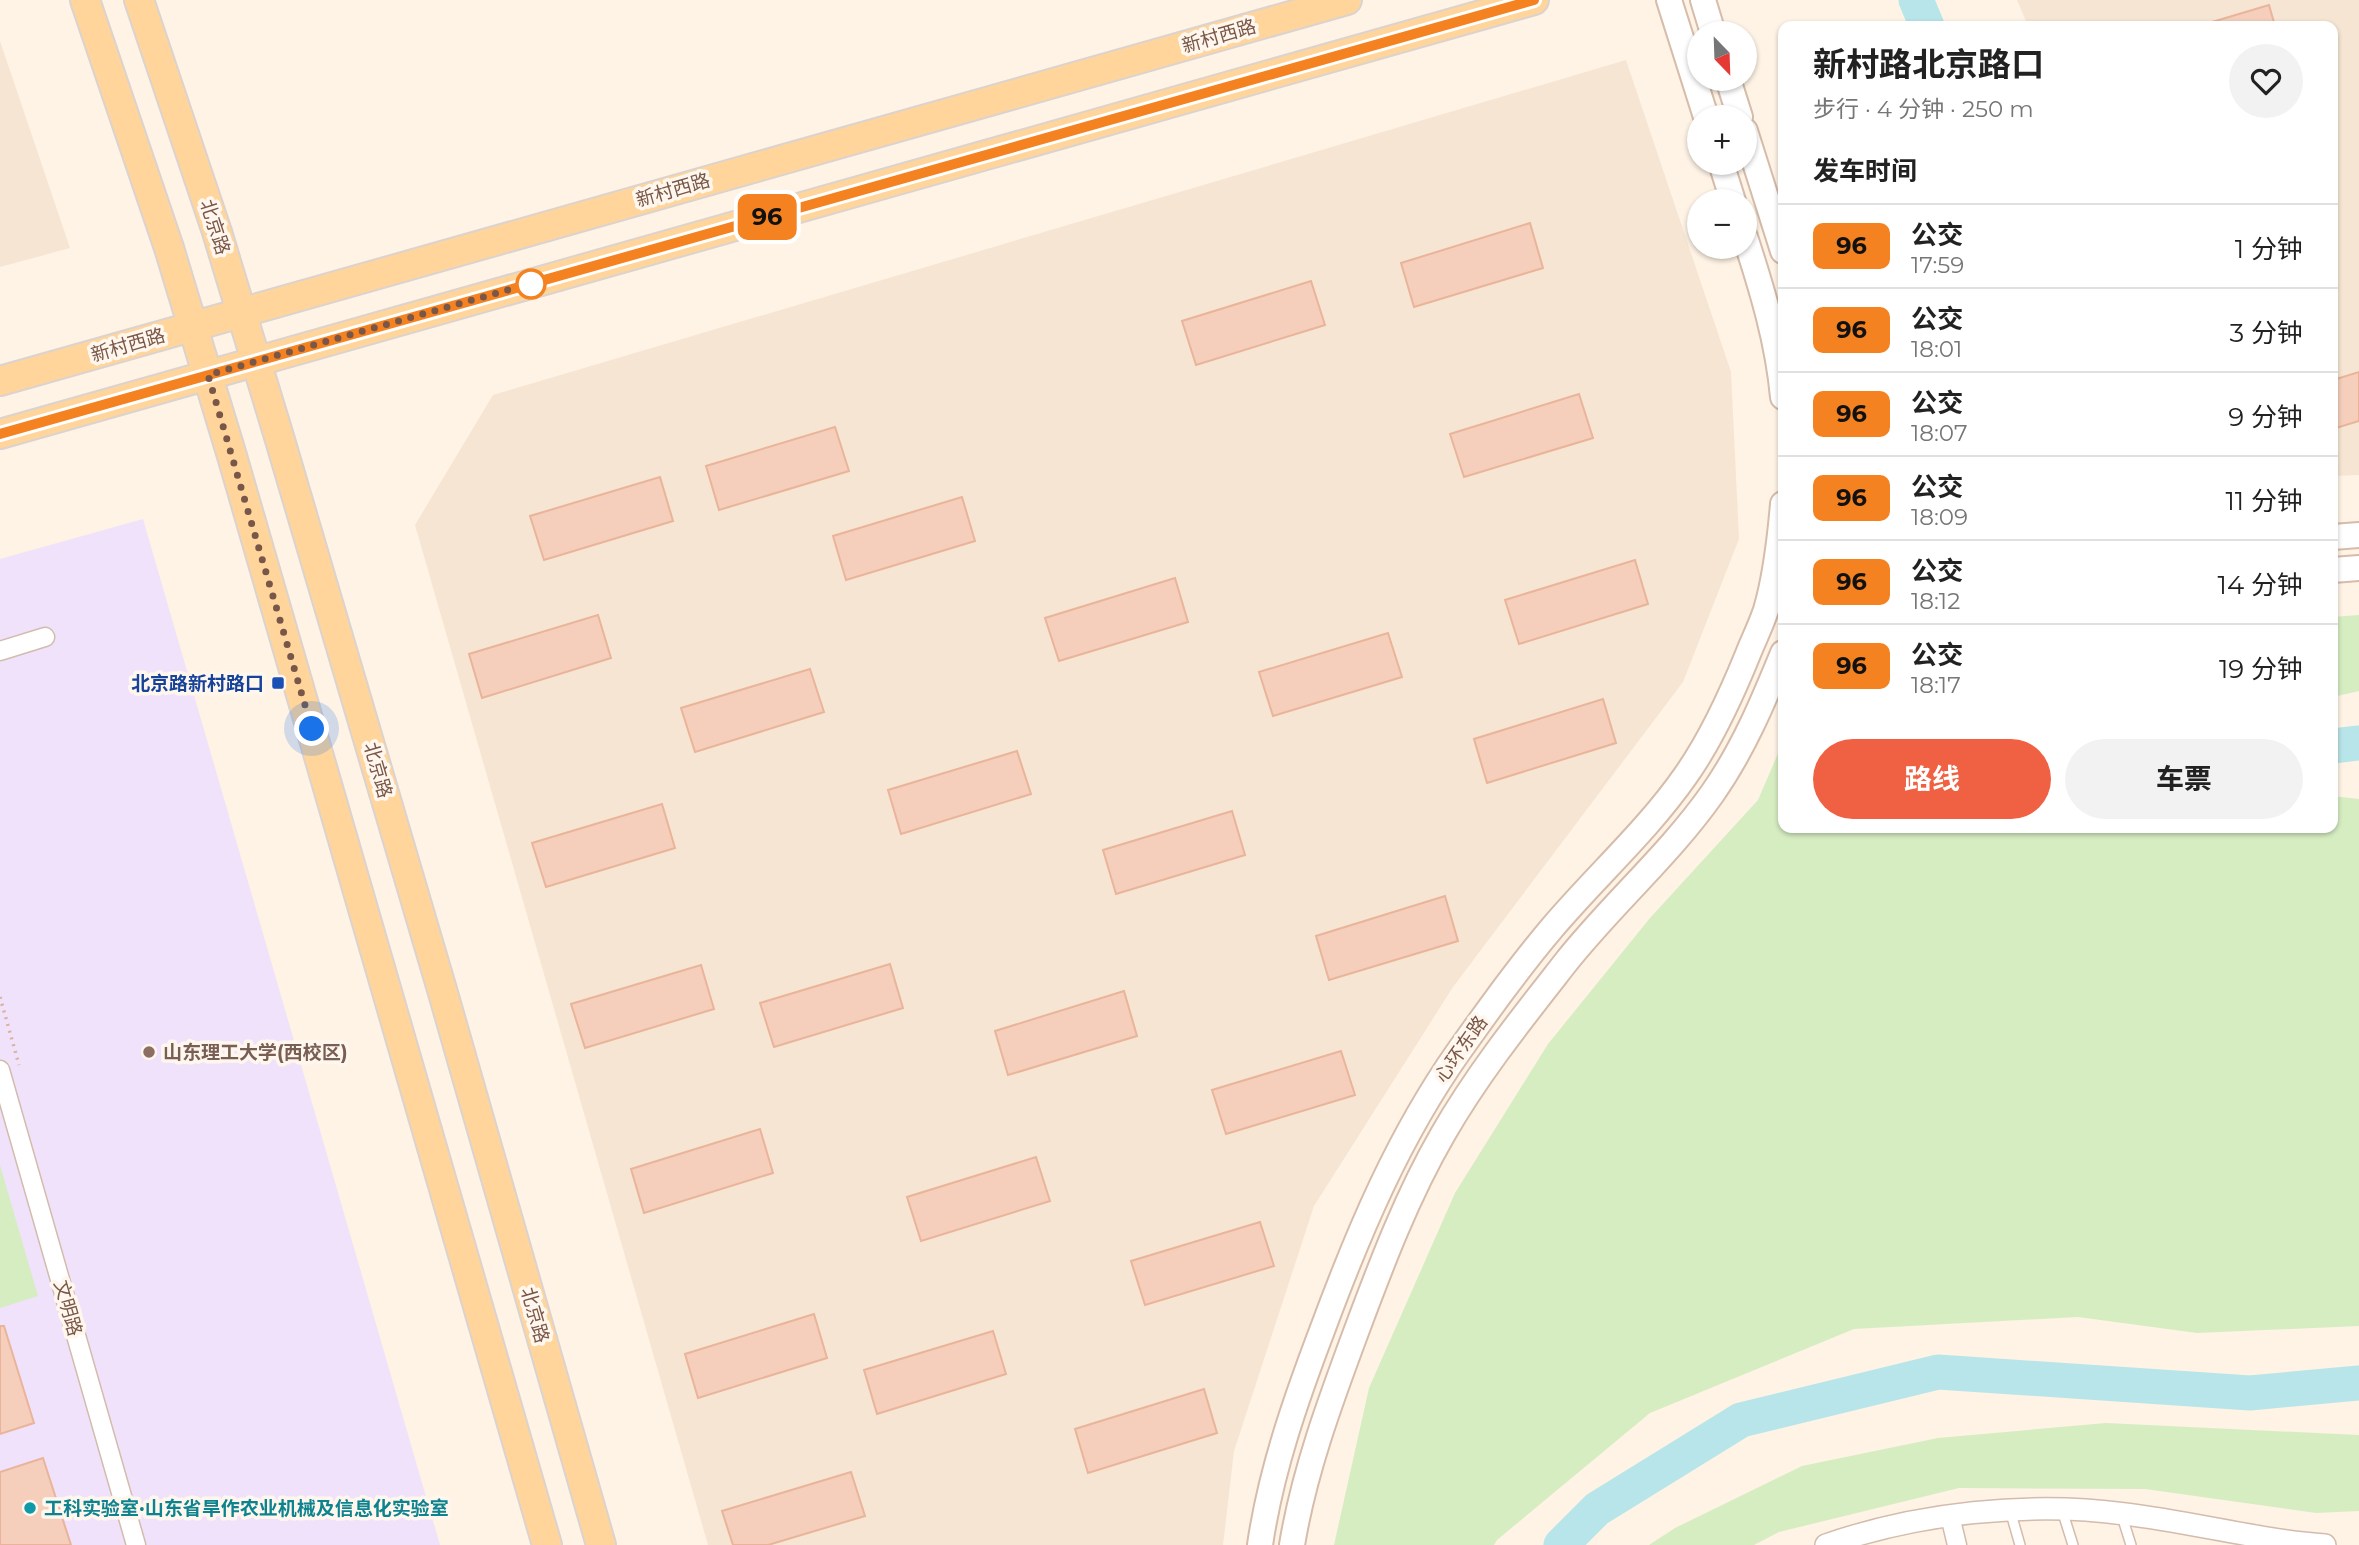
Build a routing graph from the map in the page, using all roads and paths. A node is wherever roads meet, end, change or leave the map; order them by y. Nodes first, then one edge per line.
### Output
1 (85, 0) edge
2 (139, 0) edge
3 (1347, 0) edge
4 (1534, 0) edge
5 (1669, 0) edge
6 (1703, 0) edge
7 (1709, 21) edge
8 (1702, 105) edge
9 (1757, 169) edge
10 (1778, 235) edge
11 (1752, 259) edge
12 (241, 312) junction
13 (192, 326) junction
14 (1778, 358) edge
15 (256, 361) junction
16 (208, 375) junction
17 (0, 381) edge
18 (0, 434) edge
19 (2359, 535) edge
20 (2338, 537) edge
21 (2359, 568) edge
22 (2338, 570) edge
23 (1778, 592) edge
24 (1777, 609) edge
25 (45, 637) dead end
26 (0, 651) edge
27 (1778, 664) edge
28 (0, 1070) edge
29 (2010, 1510) junction
30 (2062, 1510) junction
31 (2121, 1513) junction
32 (1950, 1516) junction
33 (136, 1545) edge
34 (547, 1545) edge
35 (601, 1545) edge
36 (1259, 1545) edge
37 (1292, 1545) edge
38 (1826, 1545) edge
39 (1957, 1545) edge
40 (2020, 1545) edge
41 (2073, 1545) edge
42 (2131, 1545) edge
43 (2325, 1545) edge

1 - 13 main road
2 - 12 main road, 北京路
3 - 12 main road, 新村西路
4 - 15 main road
5 - 8 main road
6 - 7 main road
9 - 10 main road
11 - 14 main road
12 - 13 main road, 新村西路
12 - 15 main road, 北京路
13 - 16 main road
13 - 17 main road, 新村西路
15 - 16 main road
15 - 35 main road, 北京路
16 - 18 main road
16 - 34 main road
19 - 20 main road
21 - 22 main road
23 - 24 main road, 心环东路
24 - 36 main road, 心环东路
25 - 26 street
27 - 37 main road, 心环东路
28 - 33 street, 文明路
29 - 30 street
29 - 32 street
29 - 40 lane
30 - 31 street
30 - 41 lane
31 - 42 lane
31 - 43 street
32 - 38 street
32 - 39 street

